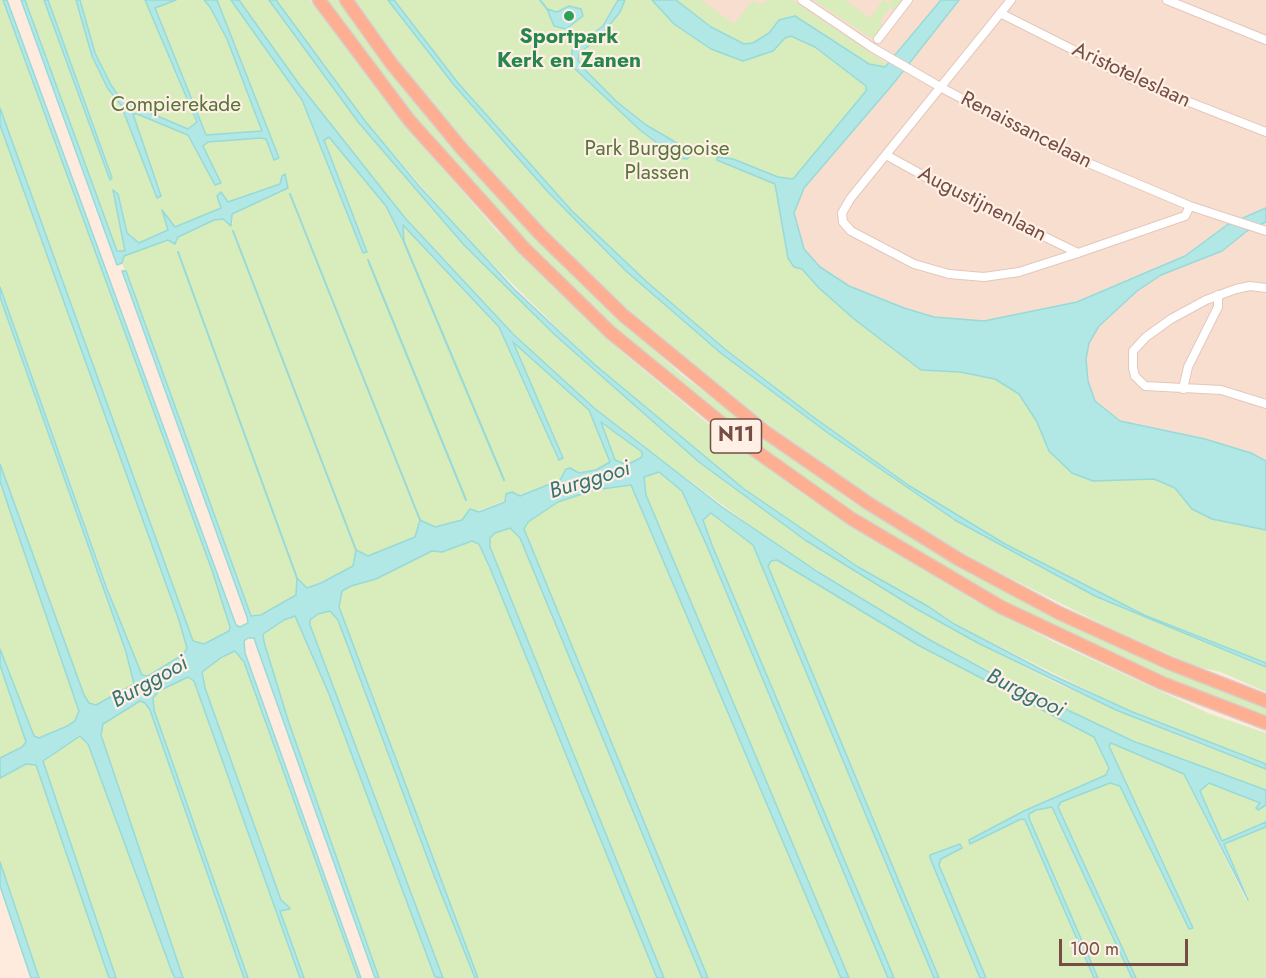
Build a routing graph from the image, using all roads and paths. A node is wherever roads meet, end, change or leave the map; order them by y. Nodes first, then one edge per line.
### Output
1 (319, 0) edge
2 (346, 0) edge
3 (802, 0) edge
4 (908, 0) edge
5 (1011, 0) edge
6 (1167, 0) edge
7 (1000, 13) junction
8 (878, 39) dead end
9 (1266, 40) edge
10 (942, 88) junction
11 (1266, 132) edge
12 (886, 155) junction
13 (1190, 206) junction
14 (1262, 230) edge
15 (1078, 253) junction
16 (1266, 288) edge
17 (1218, 295) junction
18 (1183, 389) junction
19 (1266, 404) edge
20 (1266, 701) edge
21 (1266, 723) edge

1 - 21 highway, N11
2 - 20 highway, N11
3 - 10 street, Renaissancelaan
4 - 8 street
5 - 7 street, Augustijnenlaan
6 - 9 street
7 - 10 street, Augustijnenlaan
7 - 11 street, Aristoteleslaan
10 - 12 street, Augustijnenlaan
10 - 13 street, Renaissancelaan
12 - 15 street, Augustijnenlaan
12 - 15 street, Augustijnenlaan
13 - 14 street, Renaissancelaan
13 - 15 street, Augustijnenlaan
16 - 17 street
17 - 18 street
17 - 18 street
18 - 19 street

